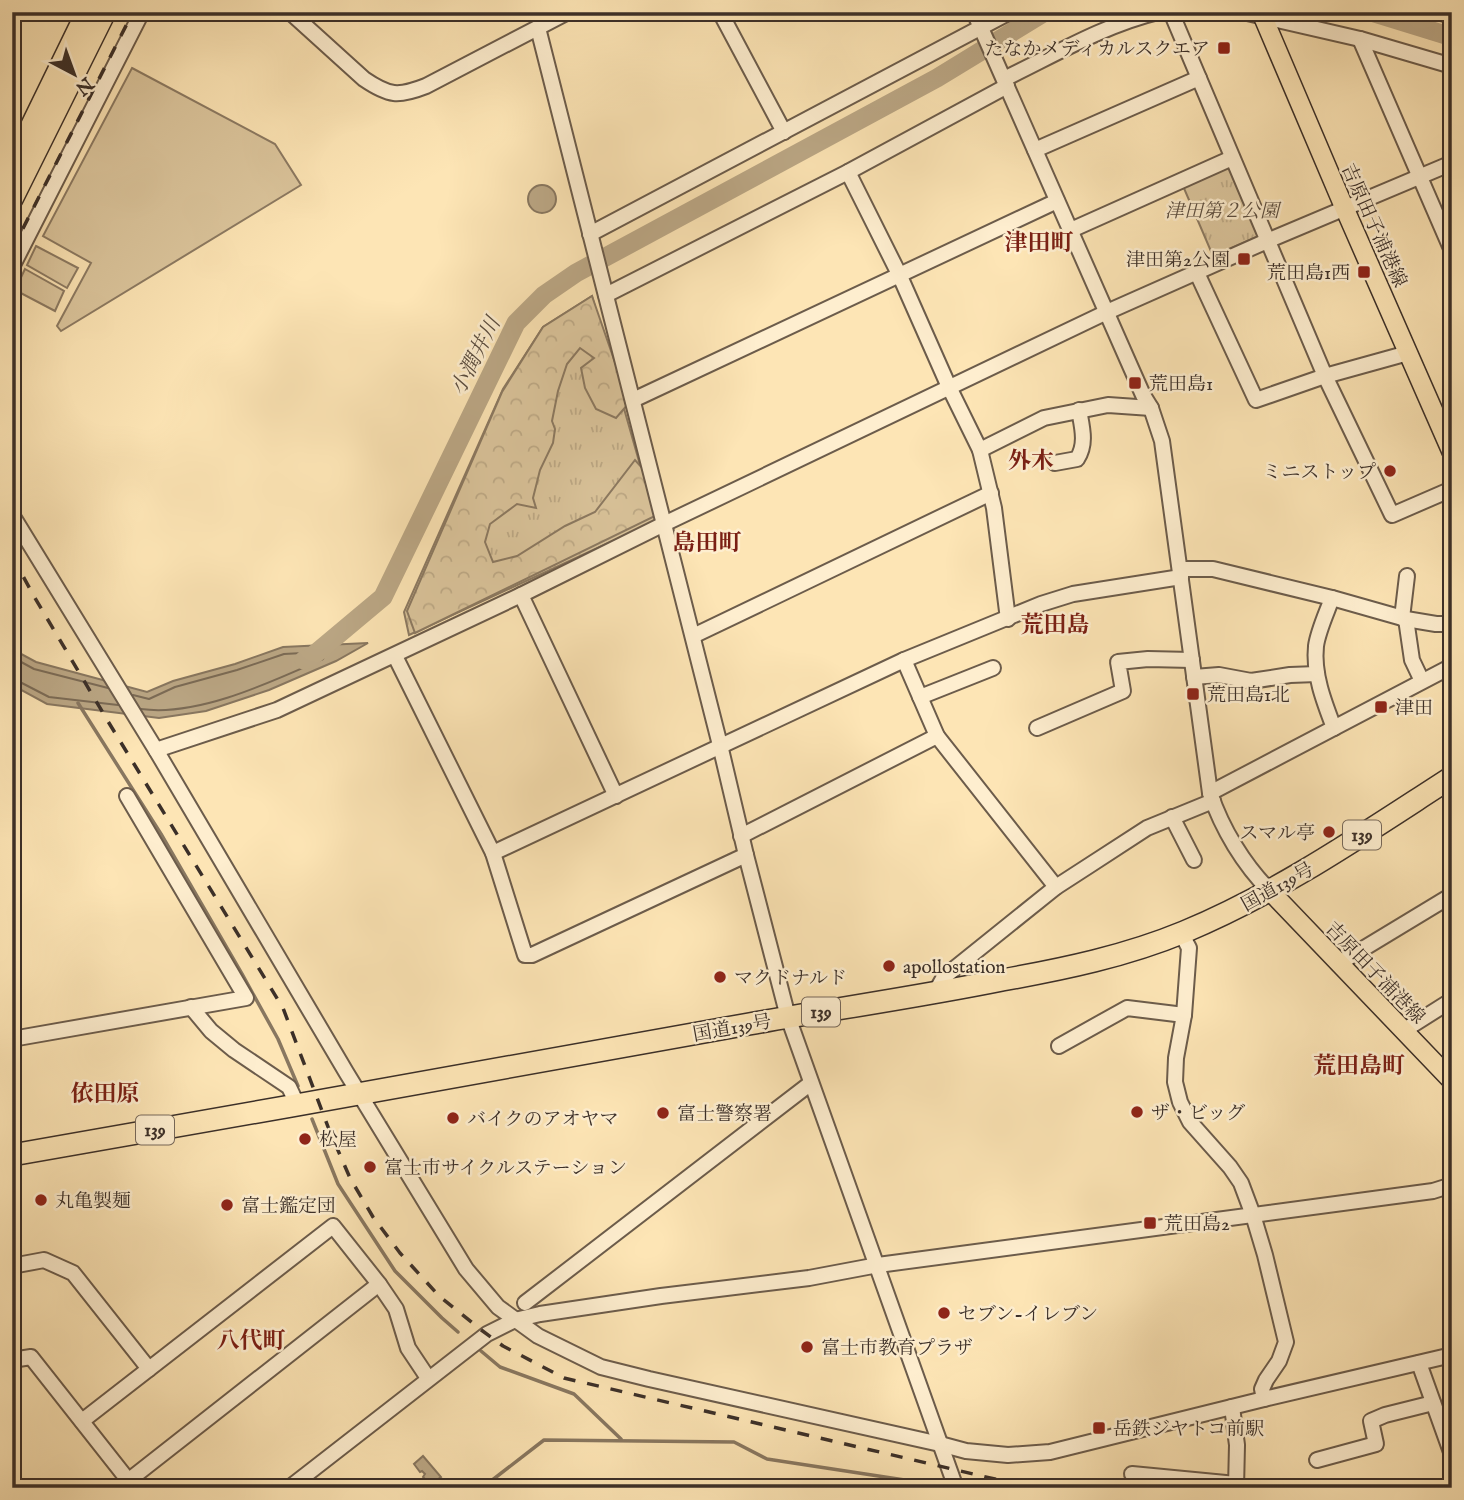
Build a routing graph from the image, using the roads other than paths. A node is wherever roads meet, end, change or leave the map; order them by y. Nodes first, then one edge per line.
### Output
1 (87, 12) edge
2 (105, 12) edge
3 (142, 12) edge
4 (290, 12) edge
5 (568, 12) edge
6 (720, 12) edge
7 (974, 12) edge
8 (1010, 12) edge
9 (1158, 12) edge
10 (1171, 12) edge
11 (1243, 12) edge
12 (1438, 12) edge
13 (1262, 15) edge
14 (1452, 16) edge
15 (981, 27) junction
16 (538, 28) junction
17 (1360, 39) junction
18 (1452, 66) edge
19 (1199, 78) junction
20 (1005, 83) junction
21 (784, 132) junction
22 (1035, 150) junction
23 (1232, 159) junction
24 (1452, 163) edge
25 (12, 166) edge
26 (848, 172) junction
27 (1419, 175) junction
28 (12, 199) edge
29 (1058, 201) junction
30 (1344, 207) junction
31 (1071, 230) junction
32 (591, 239) junction
33 (1267, 241) junction
34 (1452, 251) edge
35 (12, 267) edge
36 (1197, 273) junction
37 (899, 274) junction
38 (605, 292) junction
39 (1107, 312) junction
40 (1408, 353) junction
41 (1325, 376) junction
42 (949, 387) junction
43 (633, 400) junction
44 (1151, 408) junction
45 (1079, 410) junction
46 (1446, 423) edge
47 (980, 450) junction
48 (1452, 453) edge
49 (1055, 463) dead end
50 (1452, 489) edge
51 (991, 493) junction
52 (12, 515) edge
53 (664, 524) junction
54 (1181, 573) junction
55 (1407, 576) dead end
56 (521, 595) junction
57 (1332, 598) junction
58 (1007, 619) junction
59 (1404, 619) junction
60 (1452, 624) edge
61 (692, 636) junction
62 (395, 656) junction
63 (904, 660) junction
64 (1192, 660) junction
65 (1452, 666) edge
66 (992, 668) dead end
67 (1317, 674) junction
68 (1194, 677) junction
69 (1422, 681) junction
70 (920, 697) junction
71 (1037, 728) dead end
72 (1334, 728) junction
73 (937, 736) junction
74 (720, 745) junction
75 (156, 750) junction
76 (1452, 777) edge
77 (127, 796) dead end
78 (616, 796) junction
79 (1211, 797) junction
80 (1172, 817) junction
81 (741, 836) junction
82 (494, 853) junction
83 (746, 855) junction
84 (1194, 860) dead end
85 (1056, 887) junction
86 (1270, 891) junction
87 (1452, 895) edge
88 (1181, 933) junction
89 (1338, 964) junction
90 (935, 993) junction
91 (1452, 1000) edge
92 (191, 1007) junction
93 (1184, 1015) junction
94 (788, 1017) junction
95 (1403, 1031) junction
96 (12, 1038) edge
97 (1059, 1046) dead end
98 (1452, 1081) edge
99 (811, 1083) junction
100 (360, 1094) junction
101 (297, 1104) junction
102 (12, 1155) edge
103 (1452, 1185) edge
104 (1253, 1215) junction
105 (878, 1265) junction
106 (12, 1266) edge
107 (379, 1284) junction
108 (525, 1303) dead end
109 (515, 1320) junction
110 (1452, 1355) edge
111 (12, 1360) edge
112 (1419, 1363) junction
113 (149, 1369) junction
114 (428, 1378) junction
115 (1264, 1399) junction
116 (1433, 1403) junction
117 (1232, 1407) junction
118 (82, 1421) junction
119 (1447, 1428) edge
120 (940, 1444) junction
121 (1452, 1455) edge
122 (1317, 1460) dead end
123 (1132, 1474) dead end
124 (124, 1484) edge
125 (1236, 1486) edge
126 (289, 1488) edge
127 (956, 1488) edge

1 - 25 highway
2 - 28 highway
3 - 35 street
4 - 16 street
5 - 16 street
6 - 21 street
7 - 15 street
8 - 15 street
9 - 20 street
10 - 19 street
11 - 13 street
12 - 14 street
13 - 17 street
13 - 30 main road, 吉原田子浦港線
15 - 20 street
15 - 21 street
16 - 32 street
17 - 18 street
17 - 27 street
19 - 22 street
19 - 23 street
20 - 22 street
20 - 26 street
21 - 32 street
22 - 29 street
23 - 31 street
23 - 33 street
24 - 27 street
26 - 37 street
26 - 38 street
27 - 30 street
27 - 34 street
29 - 31 street
29 - 37 street
30 - 33 street
30 - 40 main road, 吉原田子浦港線
31 - 39 street
32 - 38 street
33 - 36 street
33 - 41 street
36 - 39 street
36 - 41 street
37 - 42 street
37 - 43 street
38 - 43 street
39 - 42 street
39 - 44 street
40 - 41 street
40 - 46 main road, 吉原田子浦港線
41 - 50 street
42 - 47 street
42 - 53 street
43 - 53 street
44 - 45 street
44 - 54 street
45 - 47 street
45 - 49 street
46 - 48 main road, 吉原田子浦港線
47 - 51 street
51 - 58 street
51 - 61 street
52 - 75 street
53 - 56 street
53 - 61 street
54 - 57 street
54 - 58 street
54 - 64 street
55 - 59 street
56 - 62 street
56 - 78 street
57 - 59 street
57 - 67 street
58 - 63 street
59 - 60 street
59 - 69 street
61 - 74 street
62 - 75 street
62 - 82 street
63 - 70 street
63 - 74 street
64 - 68 street
64 - 71 street
65 - 69 street
66 - 70 street
67 - 68 street
67 - 72 street
68 - 79 street
69 - 72 street
70 - 73 street
72 - 79 street
73 - 81 street
73 - 85 street
74 - 78 street
74 - 81 street
75 - 100 street
76 - 86 highway, 国道139号 / 139
77 - 92 street
78 - 82 street
79 - 80 street
79 - 86 street
80 - 84 street
80 - 85 street
81 - 83 street
82 - 83 street
83 - 94 street
85 - 90 street
86 - 88 highway, 国道139号 / 139
86 - 89 main road, 吉原田子浦港線
87 - 89 street
88 - 90 highway, 国道139号 / 139
88 - 93 street
89 - 95 main road, 吉原田子浦港線
90 - 94 highway, 国道139号 / 139
91 - 95 street
92 - 96 street
92 - 101 street
93 - 97 street
93 - 104 street
94 - 99 street
94 - 100 highway, 国道139号 / 139
95 - 98 main road, 吉原田子浦港線
99 - 105 street
99 - 108 street
100 - 101 highway, 国道139号 / 139
100 - 109 street
101 - 102 highway, 国道139号 / 139
103 - 104 street
104 - 105 street
104 - 115 street
105 - 109 street
105 - 120 street
106 - 113 street
107 - 113 street
107 - 114 street
107 - 124 street
109 - 114 street
109 - 120 street
110 - 112 street
111 - 118 street
112 - 115 street
112 - 116 street
113 - 118 street
114 - 126 street
115 - 117 street
116 - 119 street
116 - 122 street
117 - 120 street
117 - 125 street
118 - 124 street
119 - 121 street
120 - 127 street
123 - 125 street

